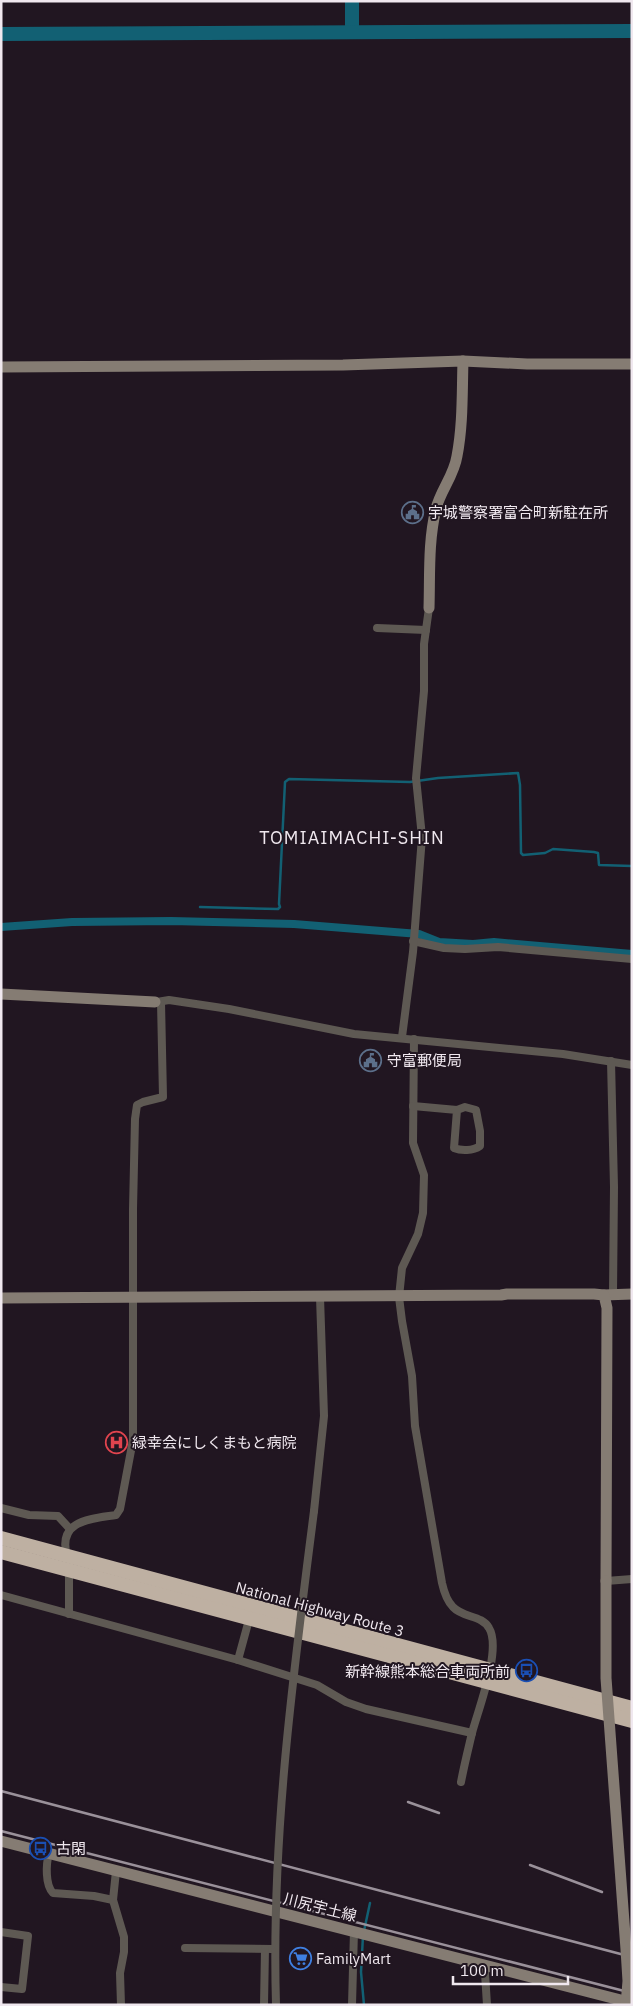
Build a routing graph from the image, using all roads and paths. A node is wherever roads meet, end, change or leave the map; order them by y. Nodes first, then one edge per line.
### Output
1 (463, 361) junction
2 (632, 364) edge
3 (1, 367) edge
4 (428, 608) joint
5 (377, 628) dead end
6 (426, 630) junction
7 (413, 936) junction
8 (632, 959) edge
9 (1, 994) edge
10 (158, 1002) junction
11 (402, 1037) junction
12 (414, 1039) junction
13 (611, 1061) junction
14 (632, 1065) edge
15 (413, 1106) junction
16 (457, 1110) junction
17 (632, 1294) edge
18 (608, 1295) junction
19 (399, 1296) junction
20 (313, 1297) junction
21 (1, 1298) edge
22 (133, 1298) junction
23 (1, 1508) edge
24 (70, 1529) junction
25 (1, 1538) edge
26 (1, 1552) edge
27 (67, 1556) junction
28 (70, 1571) junction
29 (632, 1579) edge
30 (606, 1581) junction
31 (1, 1595) edge
32 (251, 1613) junction
33 (69, 1614) junction
34 (238, 1660) junction
35 (488, 1676) junction
36 (632, 1708) edge
37 (632, 1721) edge
38 (472, 1733) junction
39 (461, 1782) dead end
40 (1, 1841) edge
41 (49, 1853) junction
42 (116, 1871) junction
43 (113, 1900) junction
44 (354, 1931) junction
45 (1, 1932) edge
46 (185, 1948) dead end
47 (487, 1966) junction
48 (1, 1987) edge
49 (632, 2003) edge
50 (121, 2005) edge
51 (264, 2005) edge
52 (276, 2005) edge
53 (352, 2005) edge
54 (487, 2005) edge
55 (626, 2005) edge

1 - 2 street
1 - 3 street
1 - 4 street
4 - 6 street
5 - 6 street
6 - 7 street
7 - 8 street
7 - 11 street
9 - 10 street
10 - 11 street
10 - 22 street
11 - 12 street
12 - 13 street
12 - 15 street
13 - 14 street
13 - 18 street
15 - 16 street
15 - 19 street
16 - 16 street
17 - 18 street
18 - 19 street
18 - 30 street
19 - 20 street
19 - 35 street
20 - 22 street
20 - 52 street, bridge
21 - 22 street
22 - 24 street
23 - 24 street
24 - 27 street
25 - 27 highway, National Highway Route 3
26 - 28 highway, National Highway Route 3
27 - 28 street
27 - 32 highway, National Highway Route 3
28 - 32 highway, National Highway Route 3
28 - 33 street
29 - 30 street
30 - 55 street, bridge
31 - 33 street
32 - 34 street
32 - 35 highway, National Highway Route 3
33 - 34 street
34 - 38 street
35 - 36 highway, National Highway Route 3
35 - 37 highway, National Highway Route 3
35 - 38 street
38 - 39 street
40 - 41 street, 川尻宇土線
41 - 42 street, 川尻宇土線
41 - 43 street
42 - 43 street
42 - 44 street, 川尻宇土線
43 - 50 street
44 - 47 street, 川尻宇土線
44 - 53 street
45 - 48 street
46 - 51 street
47 - 49 street, 川尻宇土線
47 - 54 street

